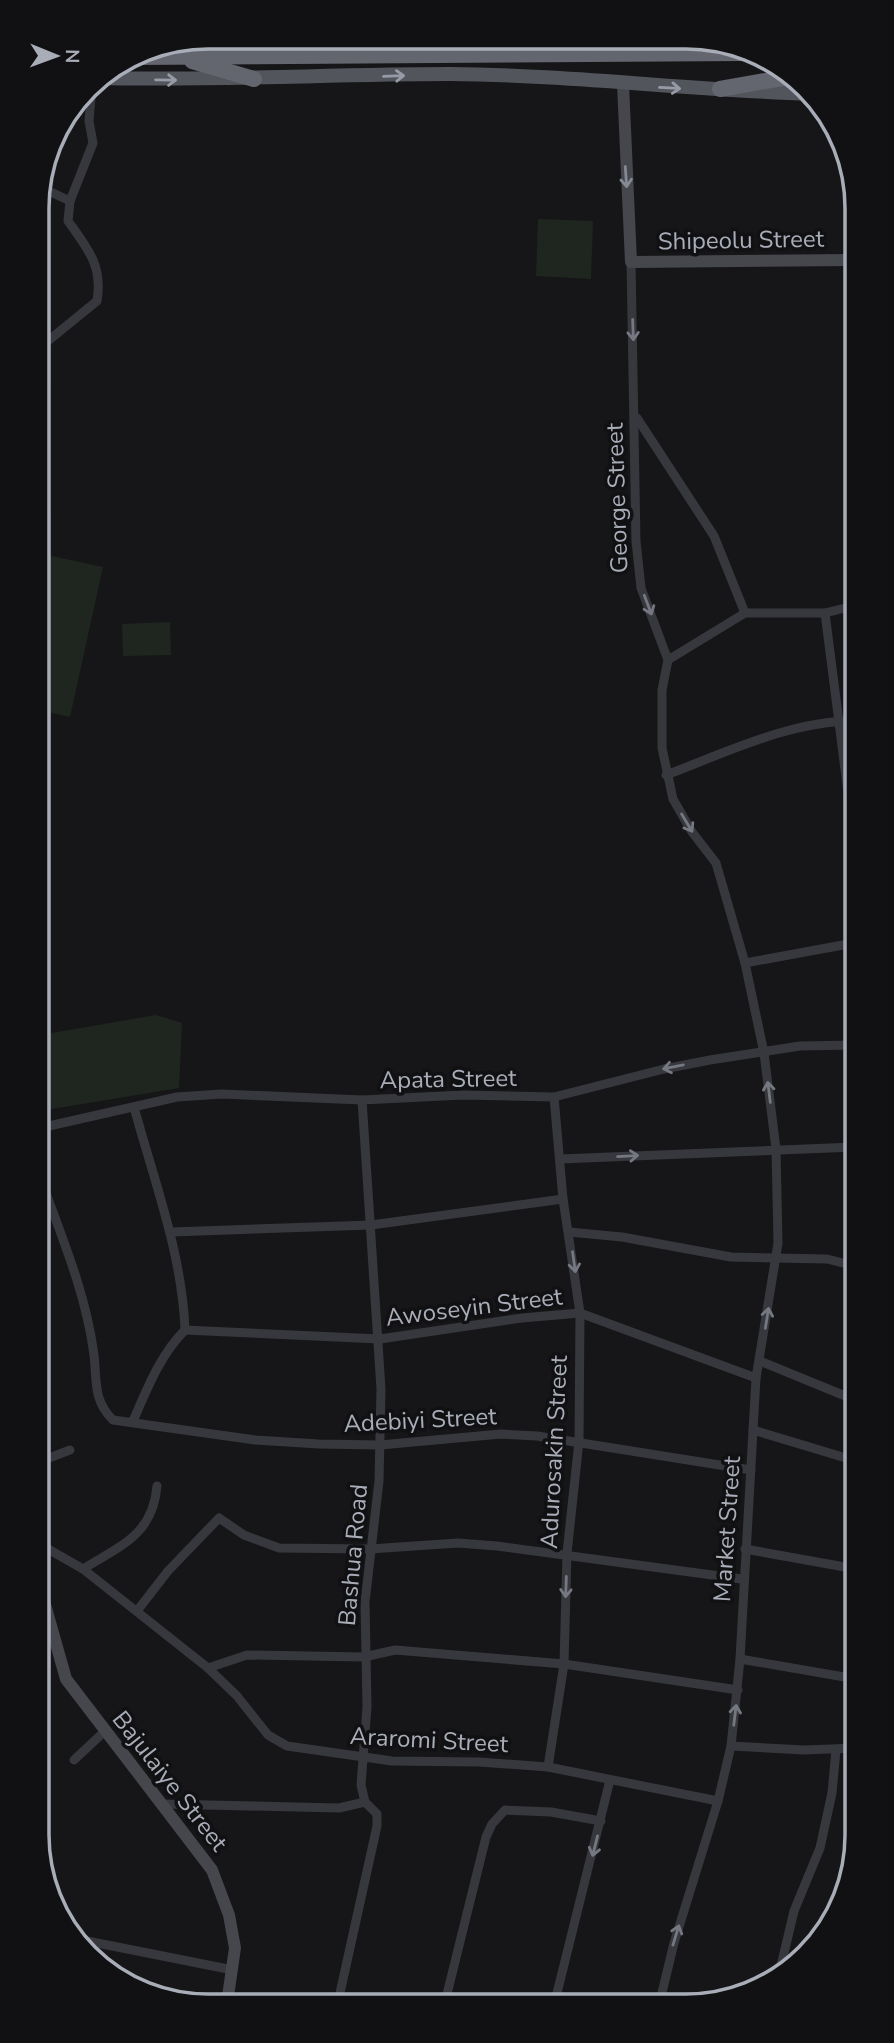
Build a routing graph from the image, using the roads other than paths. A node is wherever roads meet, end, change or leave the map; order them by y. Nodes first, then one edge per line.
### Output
1 (721, 53) edge
2 (163, 55) edge
3 (164, 55) edge
4 (117, 78) edge
5 (254, 79) junction
6 (778, 79) edge
7 (623, 84) junction
8 (720, 89) junction
9 (795, 93) edge
10 (91, 101) edge
11 (50, 191) edge
12 (70, 201) junction
13 (845, 260) edge
14 (631, 261) junction
15 (49, 340) edge
16 (636, 416) junction
17 (845, 608) edge
18 (745, 613) junction
19 (825, 613) junction
20 (668, 660) junction
21 (839, 721) junction
22 (845, 721) edge
23 (845, 769) edge
24 (666, 775) junction
25 (845, 945) edge
26 (745, 963) junction
27 (845, 1045) edge
28 (764, 1053) junction
29 (554, 1097) junction
30 (362, 1100) junction
31 (134, 1107) junction
32 (49, 1127) edge
33 (845, 1147) edge
34 (776, 1149) junction
35 (560, 1159) junction
36 (563, 1199) junction
37 (49, 1204) edge
38 (372, 1225) junction
39 (172, 1232) junction
40 (569, 1232) junction
41 (777, 1256) junction
42 (845, 1264) edge
43 (580, 1313) junction
44 (185, 1331) junction
45 (380, 1339) junction
46 (760, 1361) junction
47 (756, 1378) junction
48 (845, 1395) edge
49 (133, 1421) junction
50 (753, 1430) junction
51 (579, 1441) junction
52 (380, 1445) junction
53 (70, 1450) dead end
54 (49, 1458) edge
55 (845, 1458) edge
56 (751, 1471) junction
57 (157, 1486) dead end
58 (370, 1549) junction
59 (745, 1549) junction
60 (49, 1550) edge
61 (567, 1553) junction
62 (845, 1567) edge
63 (83, 1569) junction
64 (742, 1579) junction
65 (137, 1611) junction
66 (49, 1631) edge
67 (364, 1657) junction
68 (740, 1659) junction
69 (564, 1664) junction
70 (208, 1668) junction
71 (845, 1677) edge
72 (738, 1690) junction
73 (105, 1731) junction
74 (731, 1746) junction
75 (845, 1749) edge
76 (836, 1750) junction
77 (364, 1756) junction
78 (74, 1760) dead end
79 (548, 1767) junction
80 (610, 1780) junction
81 (718, 1801) junction
82 (365, 1802) junction
83 (162, 1804) junction
84 (601, 1821) junction
85 (91, 1942) edge
86 (782, 1961) edge
87 (233, 1970) junction
88 (229, 1994) edge
89 (340, 1994) edge
90 (447, 1994) edge
91 (557, 1994) edge
92 (662, 1994) edge

1 - 3 highway
2 - 5 highway
4 -> 5 main road
5 -> 7 main road
6 - 8 highway
7 -> 8 main road
7 -> 14 street, George Street
8 - 9 main road
10 - 12 street
11 - 12 street
12 - 15 street
13 - 14 street, Shipeolu Street
14 -> 16 street, George Street
16 - 18 street
16 -> 20 street, George Street
17 - 19 street
18 - 19 street
18 - 20 street
19 - 21 street
20 - 24 street, George Street
21 - 22 street
21 - 23 street
21 - 24 street
24 -> 26 street, George Street
25 - 26 street
26 - 28 street, George Street
27 - 28 street, Apata Street
28 -> 29 street, Apata Street
34 -> 28 street, Market Street
29 - 30 street, Apata Street
29 - 35 street, Adurosakin Street
30 - 31 street, Apata Street
30 - 38 street, Bashua Road
31 - 32 street, Apata Street
31 - 39 street
33 - 34 street
35 -> 34 street
34 - 41 street, Market Street
35 - 36 street, Adurosakin Street
36 - 38 street
36 - 40 street, Adurosakin Street
37 - 49 street, Adebiyi Street
38 - 39 street
38 - 45 street, Bashua Road
39 - 44 street
40 - 41 street
40 -> 43 street, Adurosakin Street
41 - 42 street
46 -> 41 street, Market Street
43 - 45 street, Awoseyin Street
43 - 47 street, Awoseyin Street
43 - 51 street, Adurosakin Street
44 - 45 street, Awoseyin Street
44 - 49 street
45 - 52 street, Bashua Road
46 - 47 street, Market Street
46 - 48 street
47 - 50 street, Market Street
49 - 52 street, Adebiyi Street
50 - 55 street
50 - 56 street, Market Street
51 - 52 street, Adebiyi Street
51 - 56 street, Adebiyi Street
51 - 61 street, Adurosakin Street
52 - 58 street, Bashua Road
53 - 54 street
56 - 59 street, Market Street
57 - 63 street
58 - 61 street
58 - 65 street
58 - 67 street, Bashua Road
59 - 62 street
59 - 64 street, Market Street
60 - 63 street, Araromi Street
61 - 64 street
61 -> 69 street, Adurosakin Street
63 - 65 street, Araromi Street
64 - 68 street, Market Street
65 - 70 street, Araromi Street
66 - 73 street, Bajulaiye Street
67 - 69 street
67 - 70 street
67 - 77 street, Bashua Road
68 - 71 street
68 - 72 street, Market Street
69 - 72 street
69 - 79 street, Adurosakin Street
70 - 77 street, Araromi Street
74 -> 72 street, Market Street
73 - 78 street
73 - 83 street, Bajulaiye Street
74 - 76 street
74 - 81 street, Market Street
75 - 76 street
76 - 86 street
77 - 79 street, Araromi Street
77 - 82 street, Bashua Road
79 - 80 street, Araromi Street
80 - 81 street, Araromi Street
80 - 84 street
92 -> 81 street, Market Street
82 - 83 street
82 - 89 street, Bashua Road
83 - 87 street, Bajulaiye Street
84 - 90 street
84 -> 91 street
85 - 87 street
87 - 88 street, Bajulaiye Street

